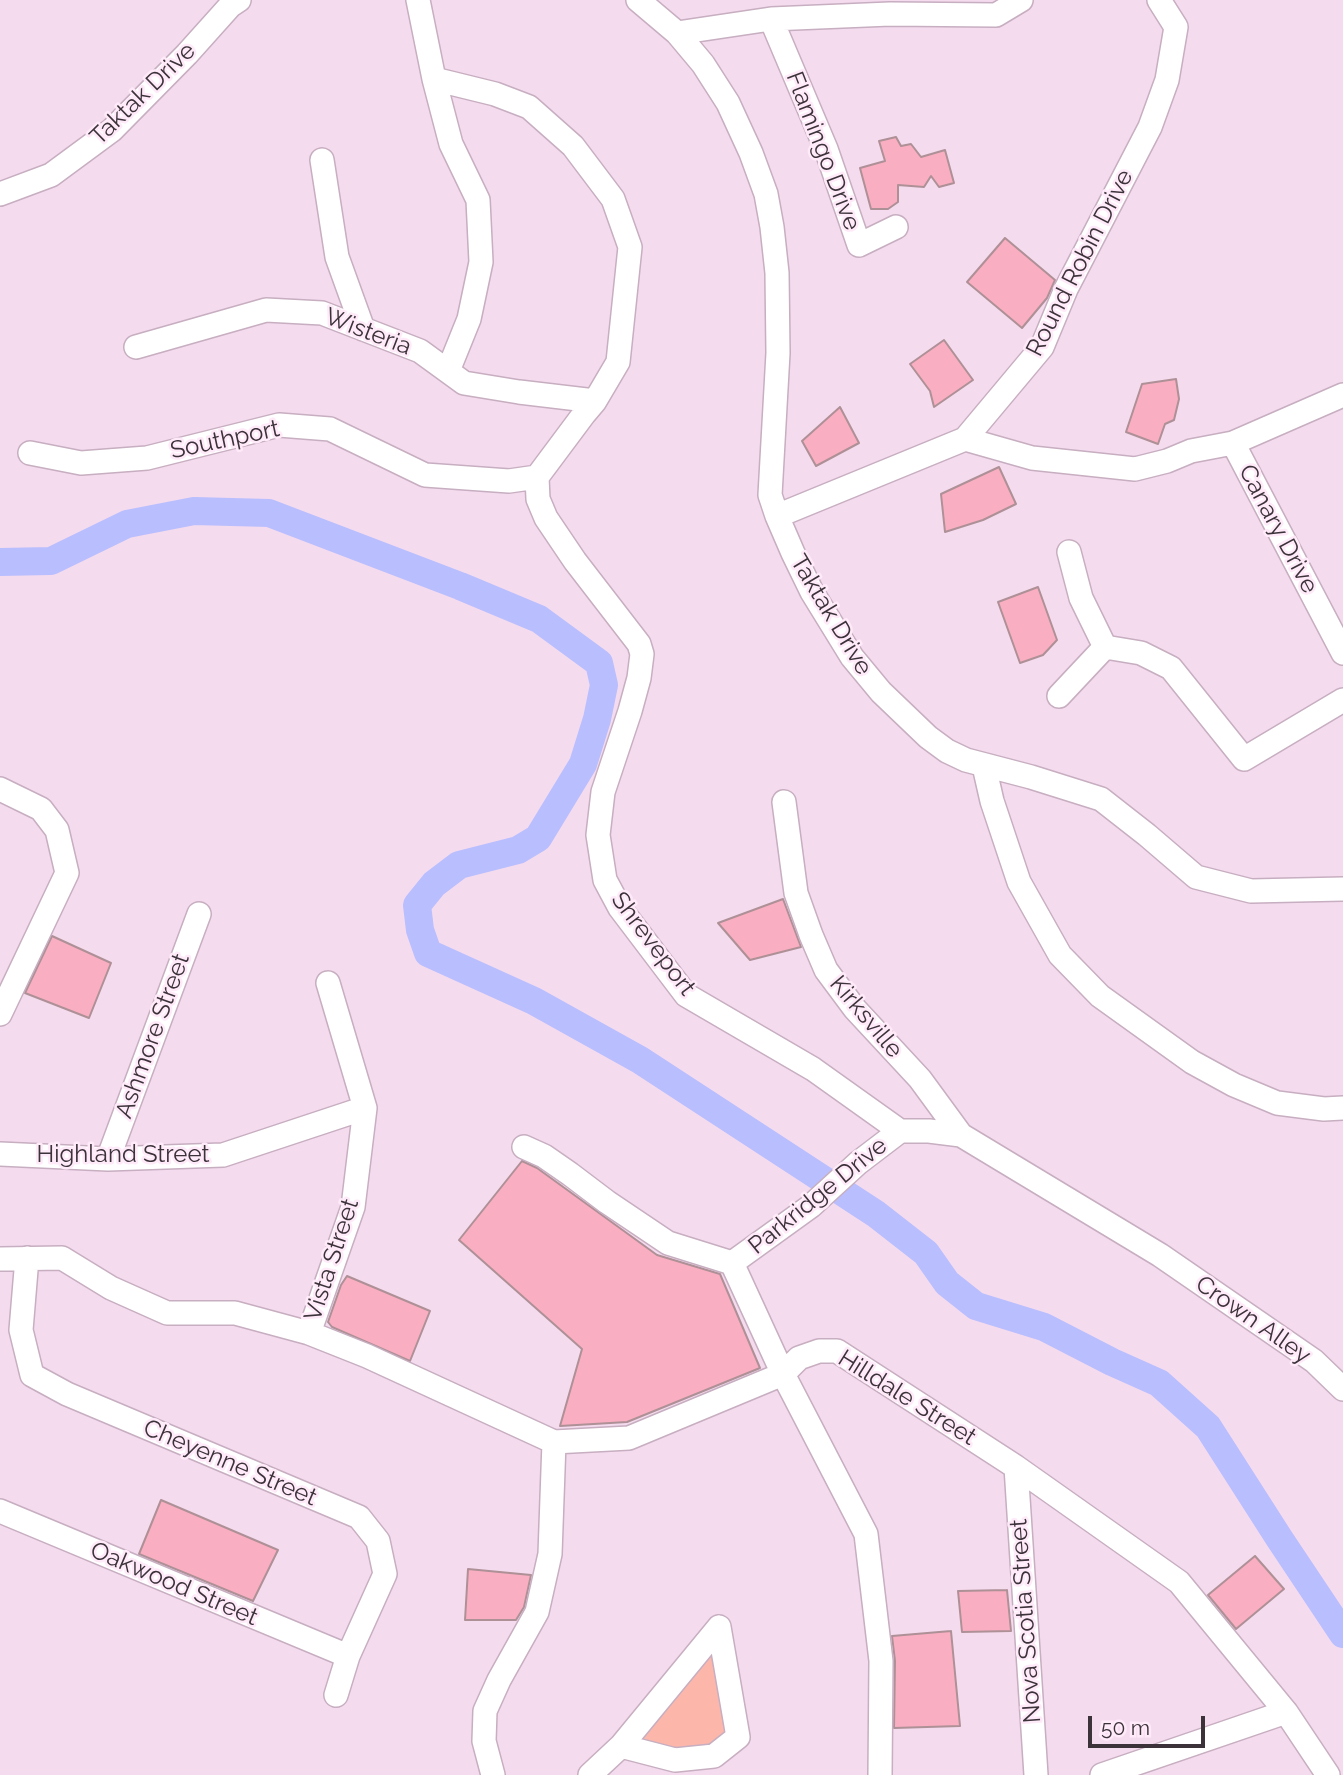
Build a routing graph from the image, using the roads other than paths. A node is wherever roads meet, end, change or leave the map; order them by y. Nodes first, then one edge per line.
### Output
1 (418, 0) edge
2 (638, 0) edge
3 (1021, 0) edge
4 (1159, 0) edge
5 (233, 2) edge
6 (771, 19) junction
7 (677, 33) junction
8 (434, 79) junction
9 (322, 160) dead end
10 (0, 194) edge
11 (896, 227) dead end
12 (363, 329) junction
13 (136, 347) dead end
14 (448, 371) junction
15 (1343, 395) edge
16 (595, 401) junction
17 (990, 409) junction
18 (965, 439) junction
19 (1233, 443) junction
20 (30, 453) dead end
21 (1023, 455) junction
22 (537, 477) junction
23 (777, 516) junction
24 (1069, 552) dead end
25 (1105, 647) junction
26 (1343, 653) edge
27 (1059, 696) dead end
28 (1343, 700) edge
29 (984, 766) junction
30 (0, 789) edge
31 (784, 802) dead end
32 (1343, 889) edge
33 (199, 914) dead end
34 (328, 983) dead end
35 (0, 1014) edge
36 (365, 1108) junction
37 (1343, 1108) edge
38 (900, 1131) junction
39 (961, 1135) junction
40 (524, 1147) dead end
41 (0, 1154) edge
42 (108, 1159) junction
43 (1160, 1255) joint
44 (27, 1258) junction
45 (0, 1259) edge
46 (732, 1263) junction
47 (309, 1333) junction
48 (783, 1374) junction
49 (1343, 1389) edge
50 (554, 1442) junction
51 (1016, 1467) junction
52 (0, 1511) edge
53 (348, 1656) junction
54 (336, 1695) dead end
55 (1286, 1712) junction
56 (621, 1746) junction
57 (493, 1775) edge
58 (590, 1775) edge
59 (880, 1775) edge
60 (1036, 1775) edge
61 (1102, 1775) edge
62 (1328, 1775) edge

1 - 8 street
2 - 7 street, Taktak Drive
3 - 6 street
4 - 17 street, Round Robin Drive
5 - 10 street, Taktak Drive
6 - 7 street
6 - 11 street, Flamingo Drive
7 - 23 street, Taktak Drive
8 - 14 street
8 - 16 street
9 - 12 street
12 - 13 street, Wisteria
12 - 14 street, Wisteria
14 - 16 street, Wisteria
15 - 19 street
16 - 22 street
17 - 18 street, Round Robin Drive
17 - 21 street
18 - 21 street
18 - 23 street, Round Robin Drive
19 - 21 street
19 - 26 street, Canary Drive
20 - 22 street, Southport
22 - 38 street, Shreveport
23 - 29 street, Taktak Drive
24 - 25 street
25 - 27 street
25 - 28 street
29 - 32 street, Taktak Drive
29 - 37 street
30 - 35 street
31 - 39 street, Kirksville
33 - 42 street, Ashmore Street
34 - 36 street, Vista Street
36 - 42 street, Highland Street
36 - 47 street, Vista Street
38 - 39 street, Parkridge Drive
38 - 46 street, Parkridge Drive
39 - 43 street, Parkridge Drive
40 - 46 street
41 - 42 street, Highland Street
43 - 49 street, Crown Alley
44 - 45 street, Hilldale Street
44 - 47 street, Hilldale Street
44 - 53 street, Cheyenne Street
46 - 48 street, Parkridge Drive
47 - 50 street, Hilldale Street
48 - 50 street, Hilldale Street
48 - 51 street, Hilldale Street
48 - 59 street, Parkridge Drive
50 - 57 street
51 - 55 street, Hilldale Street
51 - 60 street, Nova Scotia Street
52 - 53 street, Oakwood Street
53 - 54 street, Cheyenne Street
55 - 61 street
55 - 62 street, Hilldale Street
56 - 56 street
56 - 58 street

